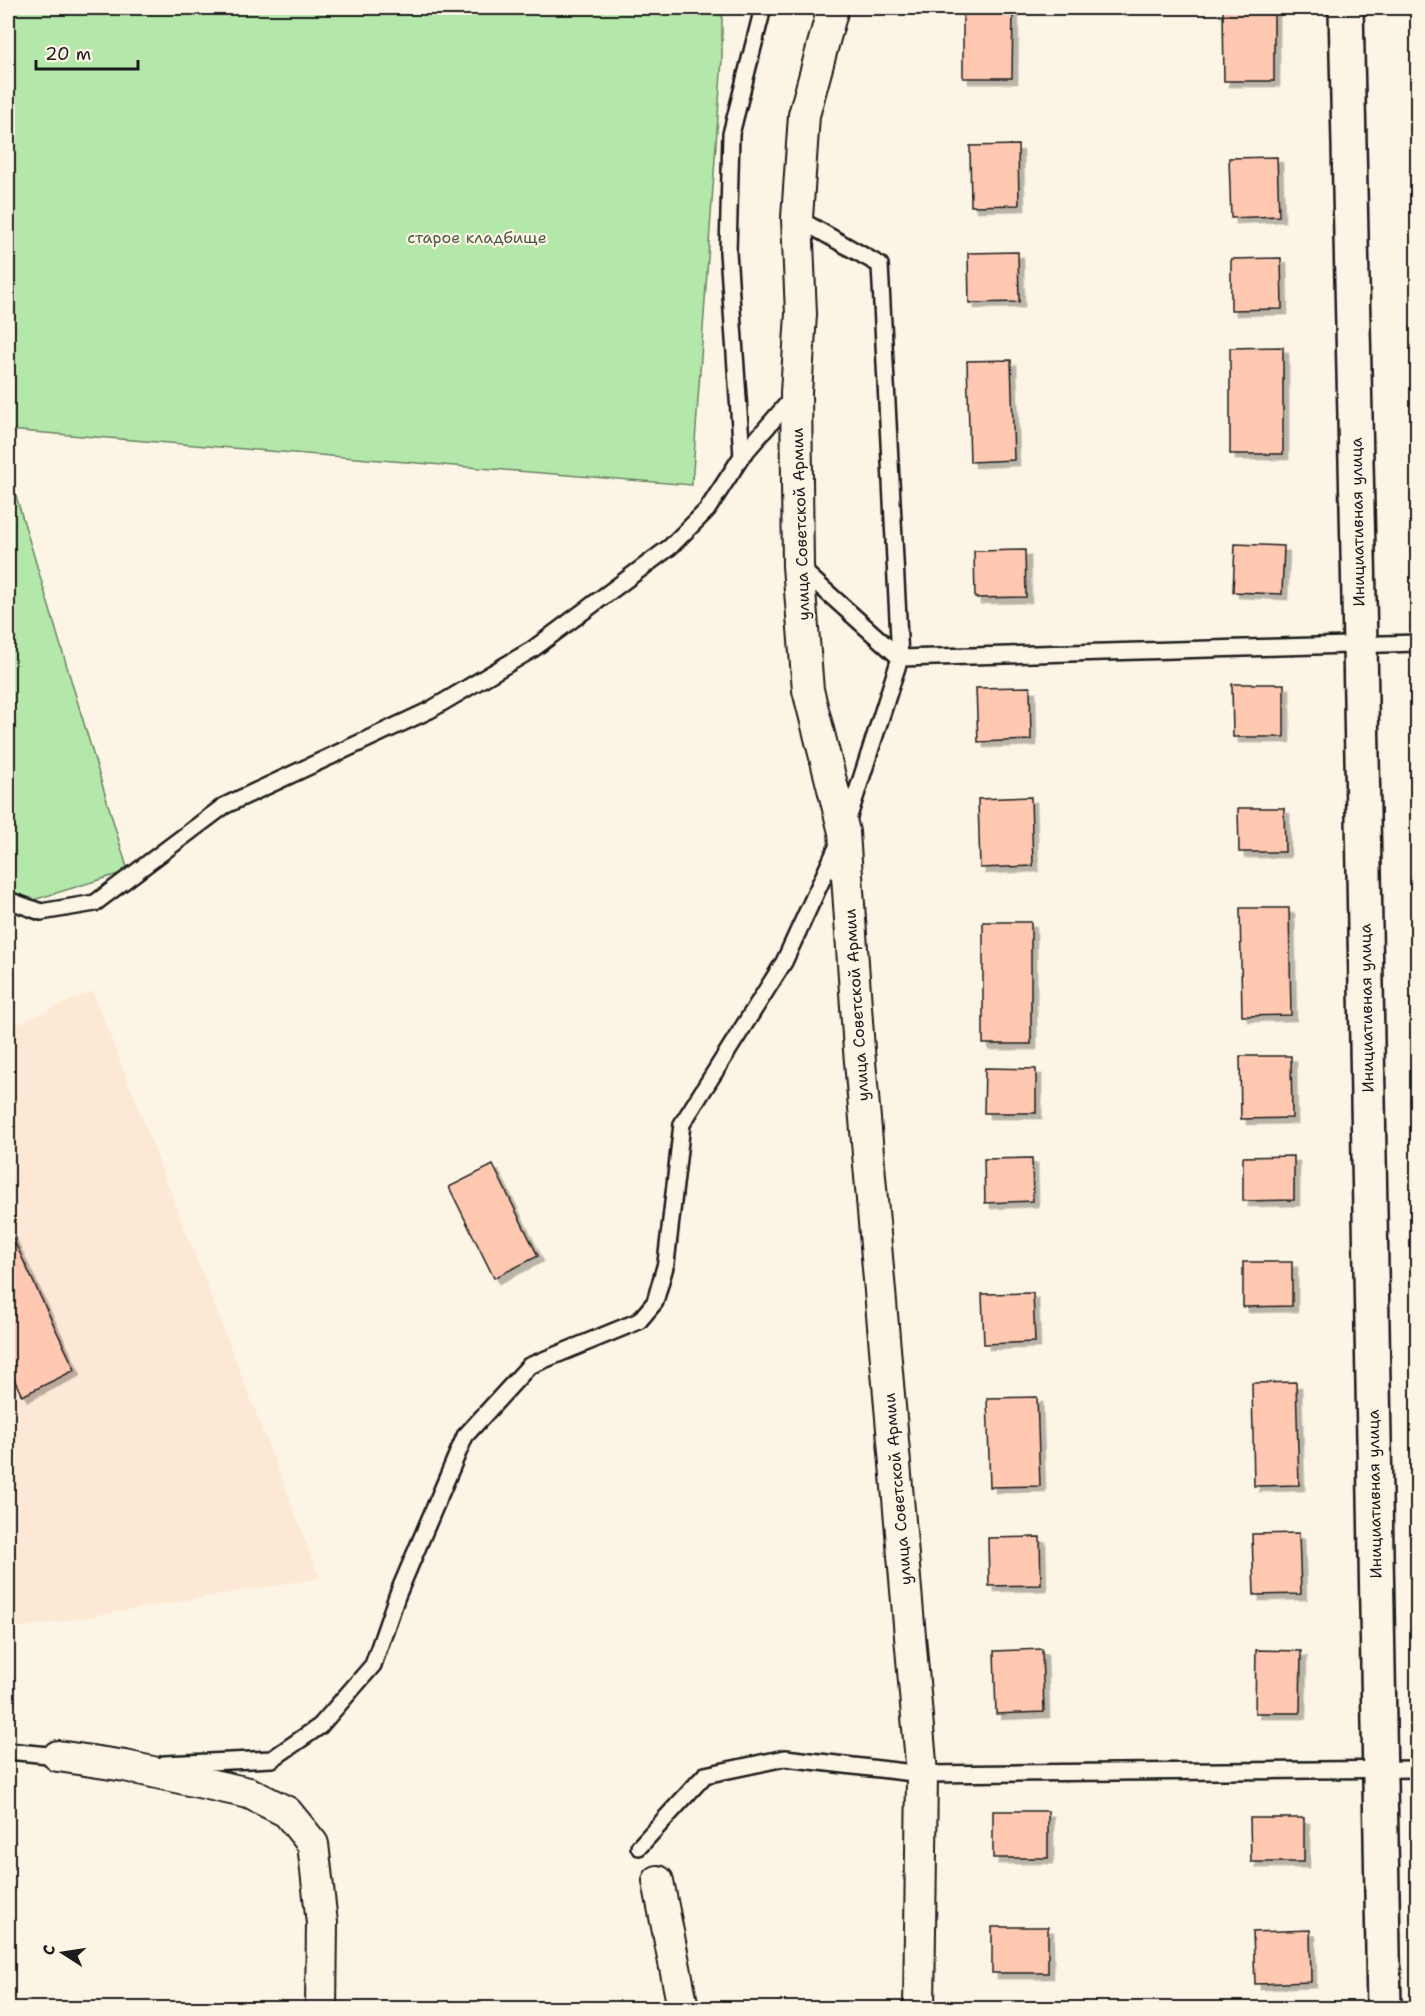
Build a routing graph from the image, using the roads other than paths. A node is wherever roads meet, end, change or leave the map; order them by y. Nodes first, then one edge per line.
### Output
1 (763, 8) edge
2 (833, 8) edge
3 (1346, 8) edge
4 (797, 218) junction
5 (796, 393) junction
6 (742, 456) junction
7 (798, 566) junction
8 (1418, 643) edge
9 (1360, 644) junction
10 (900, 658) junction
11 (844, 832) junction
12 (8, 900) edge
13 (8, 1750) edge
14 (58, 1756) joint
15 (125, 1766) junction
16 (1418, 1769) edge
17 (1379, 1771) junction
18 (922, 1774) junction
19 (639, 1846) dead end
20 (658, 1881) dead end
21 (321, 2008) edge
22 (684, 2008) edge
23 (919, 2008) edge
24 (1384, 2008) edge

1 - 6 lane
2 - 4 street, улица Советской Армии
3 - 9 street, Инициативная улица
4 - 5 street, улица Советской Армии
4 - 10 lane
5 - 6 lane
5 - 7 street, улица Советской Армии
6 - 12 lane
7 - 10 lane
7 - 11 street, улица Советской Армии
8 - 9 lane
9 - 10 lane
9 - 17 street, Инициативная улица
10 - 11 lane
11 - 15 lane
11 - 18 street, улица Советской Армии
13 - 14 lane
14 - 15 street
15 - 21 street
16 - 17 lane
17 - 18 lane
17 - 24 street, Инициативная улица
18 - 19 lane
18 - 23 street, улица Советской Армии
20 - 22 street

